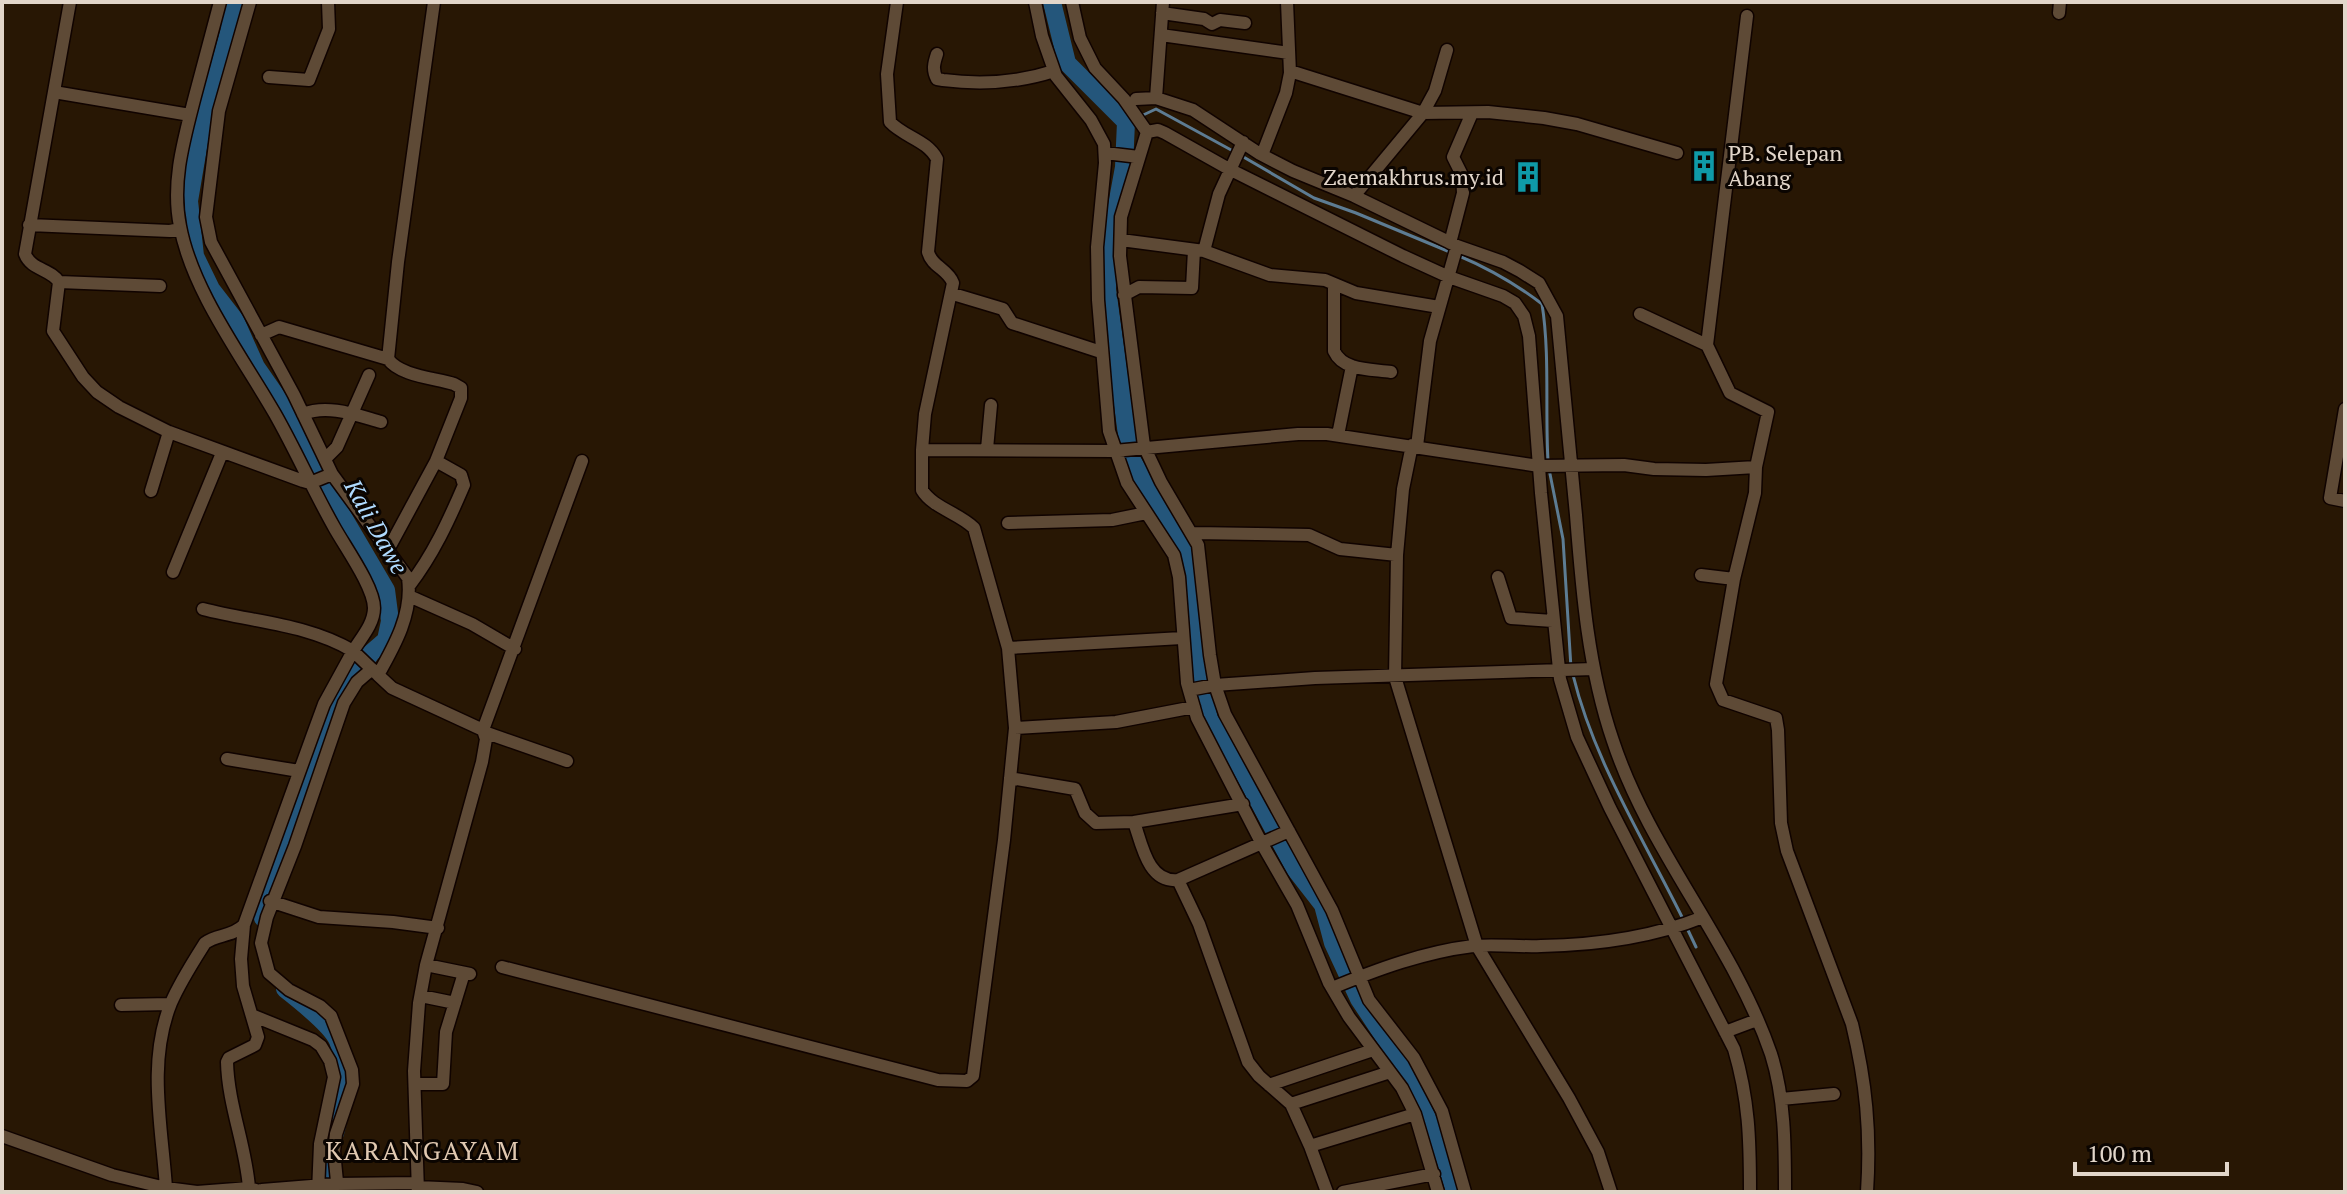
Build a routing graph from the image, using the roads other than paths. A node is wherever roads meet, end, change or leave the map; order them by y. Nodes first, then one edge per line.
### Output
1 (70, 2) edge
2 (220, 2) edge
3 (249, 2) edge
4 (328, 2) edge
5 (434, 2) edge
6 (897, 2) edge
7 (1035, 2) edge
8 (1072, 2) edge
9 (1287, 2) edge
10 (1162, 8) edge
11 (1747, 16) dead end
12 (1245, 23) dead end
13 (1161, 35) junction
14 (1447, 50) dead end
15 (1289, 53) junction
16 (937, 54) dead end
17 (1054, 71) junction
18 (1290, 71) junction
19 (269, 77) dead end
20 (54, 92) junction
21 (1156, 98) junction
22 (1136, 99) dead end
23 (191, 111) junction
24 (219, 111) junction
25 (1423, 113) junction
26 (1472, 113) junction
27 (1146, 131) junction
28 (1241, 145) junction
29 (1110, 153) junction
30 (1677, 153) dead end
31 (1262, 155) junction
32 (1136, 156) junction
33 (1230, 167) junction
34 (1354, 196) junction
35 (29, 225) junction
36 (180, 229) junction
37 (1121, 240) junction
38 (1454, 247) junction
39 (1199, 250) junction
40 (1449, 275) junction
41 (59, 282) junction
42 (1334, 284) junction
43 (160, 286) dead end
44 (953, 294) junction
45 (1124, 295) junction
46 (1439, 307) junction
47 (1640, 314) dead end
48 (1707, 345) junction
49 (254, 346) junction
50 (1101, 352) junction
51 (388, 359) junction
52 (1352, 366) junction
53 (1391, 372) dead end
54 (369, 375) dead end
55 (991, 405) dead end
56 (2345, 409) edge
57 (303, 414) junction
58 (353, 414) junction
59 (381, 422) dead end
60 (169, 432) junction
61 (1338, 435) junction
62 (1415, 445) junction
63 (1142, 447) junction
64 (987, 449) junction
65 (922, 450) junction
66 (1117, 450) junction
67 (222, 453) junction
68 (325, 459) junction
69 (436, 461) junction
70 (582, 461) dead end
71 (1567, 465) junction
72 (1541, 466) junction
73 (1756, 467) junction
74 (320, 479) junction
75 (151, 491) dead end
76 (2345, 501) edge
77 (1146, 513) junction
78 (1008, 523) dead end
79 (1194, 533) junction
80 (389, 548) junction
81 (1397, 555) junction
82 (173, 572) dead end
83 (1701, 575) dead end
84 (1498, 577) dead end
85 (1734, 579) junction
86 (409, 591) junction
87 (203, 609) dead end
88 (1553, 621) junction
89 (1182, 638) junction
90 (1008, 648) junction
91 (515, 649) junction
92 (356, 653) junction
93 (373, 670) junction
94 (1591, 670) junction
95 (1562, 671) junction
96 (1395, 677) junction
97 (1213, 686) junction
98 (1191, 690) junction
99 (1194, 707) junction
100 (1015, 728) junction
101 (484, 731) junction
102 (227, 759) dead end
103 (567, 761) dead end
104 (299, 771) junction
105 (1010, 778) junction
106 (1243, 804) junction
107 (1134, 822) junction
108 (1286, 833) junction
109 (1263, 843) junction
110 (1178, 880) junction
111 (265, 900) junction
112 (1699, 919) junction
113 (244, 925) junction
114 (438, 928) junction
115 (1673, 929) junction
116 (1477, 946) junction
117 (426, 965) junction
118 (502, 967) dead end
119 (1357, 978) junction
120 (1336, 987) junction
121 (421, 996) junction
122 (455, 1003) junction
123 (170, 1004) junction
124 (121, 1005) dead end
125 (254, 1016) junction
126 (1757, 1020) junction
127 (1725, 1032) junction
128 (1373, 1050) junction
129 (1390, 1072) junction
130 (415, 1084) junction
131 (1269, 1085) junction
132 (1834, 1094) dead end
133 (1781, 1099) junction
134 (1291, 1104) junction
135 (1415, 1114) junction
136 (2, 1136) edge
137 (1310, 1146) junction
138 (1434, 1174) junction
139 (326, 1187) edge
140 (417, 1187) edge
141 (166, 1188) junction
142 (258, 1190) edge
143 (477, 1192) edge
144 (1327, 1192) edge
145 (1343, 1192) edge
146 (1438, 1192) edge
147 (1465, 1192) edge
148 (1611, 1192) edge
149 (1750, 1192) edge
150 (1785, 1192) edge
151 (1867, 1192) edge

1 - 20 street
2 - 23 street
3 - 24 street
4 - 19 street
5 - 51 street
6 - 44 street
7 - 17 street
8 - 27 street
9 - 15 street
10 - 12 street
10 - 13 street
11 - 48 street
13 - 15 street
13 - 21 street
14 - 25 street
15 - 18 street
16 - 17 street
17 - 29 street
18 - 25 street
18 - 31 street
20 - 23 street
20 - 35 street
21 - 22 street
21 - 28 street
23 - 24 street
23 - 36 street
24 - 49 street
25 - 26 street
25 - 34 street
26 - 30 street
26 - 38 street
27 - 32 street
27 - 33 street
28 - 31 street
28 - 33 street
29 - 32 street
29 - 50 street
31 - 34 street
32 - 37 street
33 - 39 street
33 - 40 street
34 - 38 street
35 - 36 street
35 - 41 street
36 - 49 street
37 - 39 street
37 - 45 street
38 - 40 street
38 - 71 street
39 - 42 street
39 - 45 street
40 - 46 street
40 - 72 street
41 - 43 street
41 - 60 street
42 - 46 street
42 - 52 street
44 - 50 street
44 - 65 street
45 - 63 street
46 - 62 street
47 - 48 street
48 - 73 street
49 - 51 street
49 - 57 street
49 - 74 street
50 - 66 street
51 - 69 street
52 - 53 street
52 - 61 street
54 - 58 street
55 - 64 street
56 - 76 street
57 - 58 street
57 - 68 street
58 - 59 street
58 - 68 street
60 - 67 street
60 - 75 street
61 - 62 street
61 - 63 street
62 - 72 street
62 - 81 street
63 - 66 street
63 - 79 street
64 - 65 street
64 - 66 street
65 - 90 street
66 - 77 street
67 - 74 street
67 - 82 street
68 - 74 street
69 - 80 street
69 - 86 street
70 - 91 street
71 - 72 street
71 - 73 street
71 - 94 street
72 - 88 street
73 - 85 street
74 - 80 street
74 - 92 street
77 - 78 street
77 - 89 street
79 - 81 street
79 - 97 street
80 - 86 street
81 - 96 street
83 - 85 street
84 - 88 street
85 - 151 street
86 - 91 street
86 - 93 street
87 - 92 street
88 - 95 street
89 - 90 street
89 - 98 street
90 - 100 street
91 - 101 street
92 - 93 street
92 - 104 street
93 - 101 street
93 - 111 street
94 - 95 street
94 - 112 street
95 - 96 street
95 - 115 street
96 - 97 street
96 - 116 street
97 - 98 street
97 - 108 street
98 - 99 street
99 - 100 street
99 - 106 street
100 - 105 street
101 - 103 street
101 - 114 street
102 - 104 street
104 - 111 street
105 - 107 street
105 - 118 street
106 - 107 street
106 - 109 street
107 - 110 street
108 - 109 street
108 - 119 street
109 - 110 street
109 - 120 street
110 - 131 street
111 - 113 street
111 - 114 street
111 - 139 street
112 - 115 street
112 - 126 street
113 - 123 street
113 - 125 street
114 - 117 street
115 - 116 street
115 - 127 street
116 - 119 street
116 - 148 street
117 - 121 street
117 - 122 street
119 - 120 street
119 - 147 street
120 - 128 street
121 - 122 street
121 - 130 street
122 - 130 street
123 - 124 street
123 - 141 street
125 - 139 street
125 - 142 street
126 - 127 street
126 - 133 street
127 - 149 street
128 - 129 street
128 - 131 street
129 - 134 street
129 - 135 street
130 - 140 street
131 - 134 street
132 - 133 street
133 - 150 street
134 - 137 street
135 - 137 street
135 - 138 street
136 - 141 street
137 - 144 street
138 - 145 street
138 - 146 street
139 - 140 street
139 - 142 street
140 - 143 street
141 - 142 street

